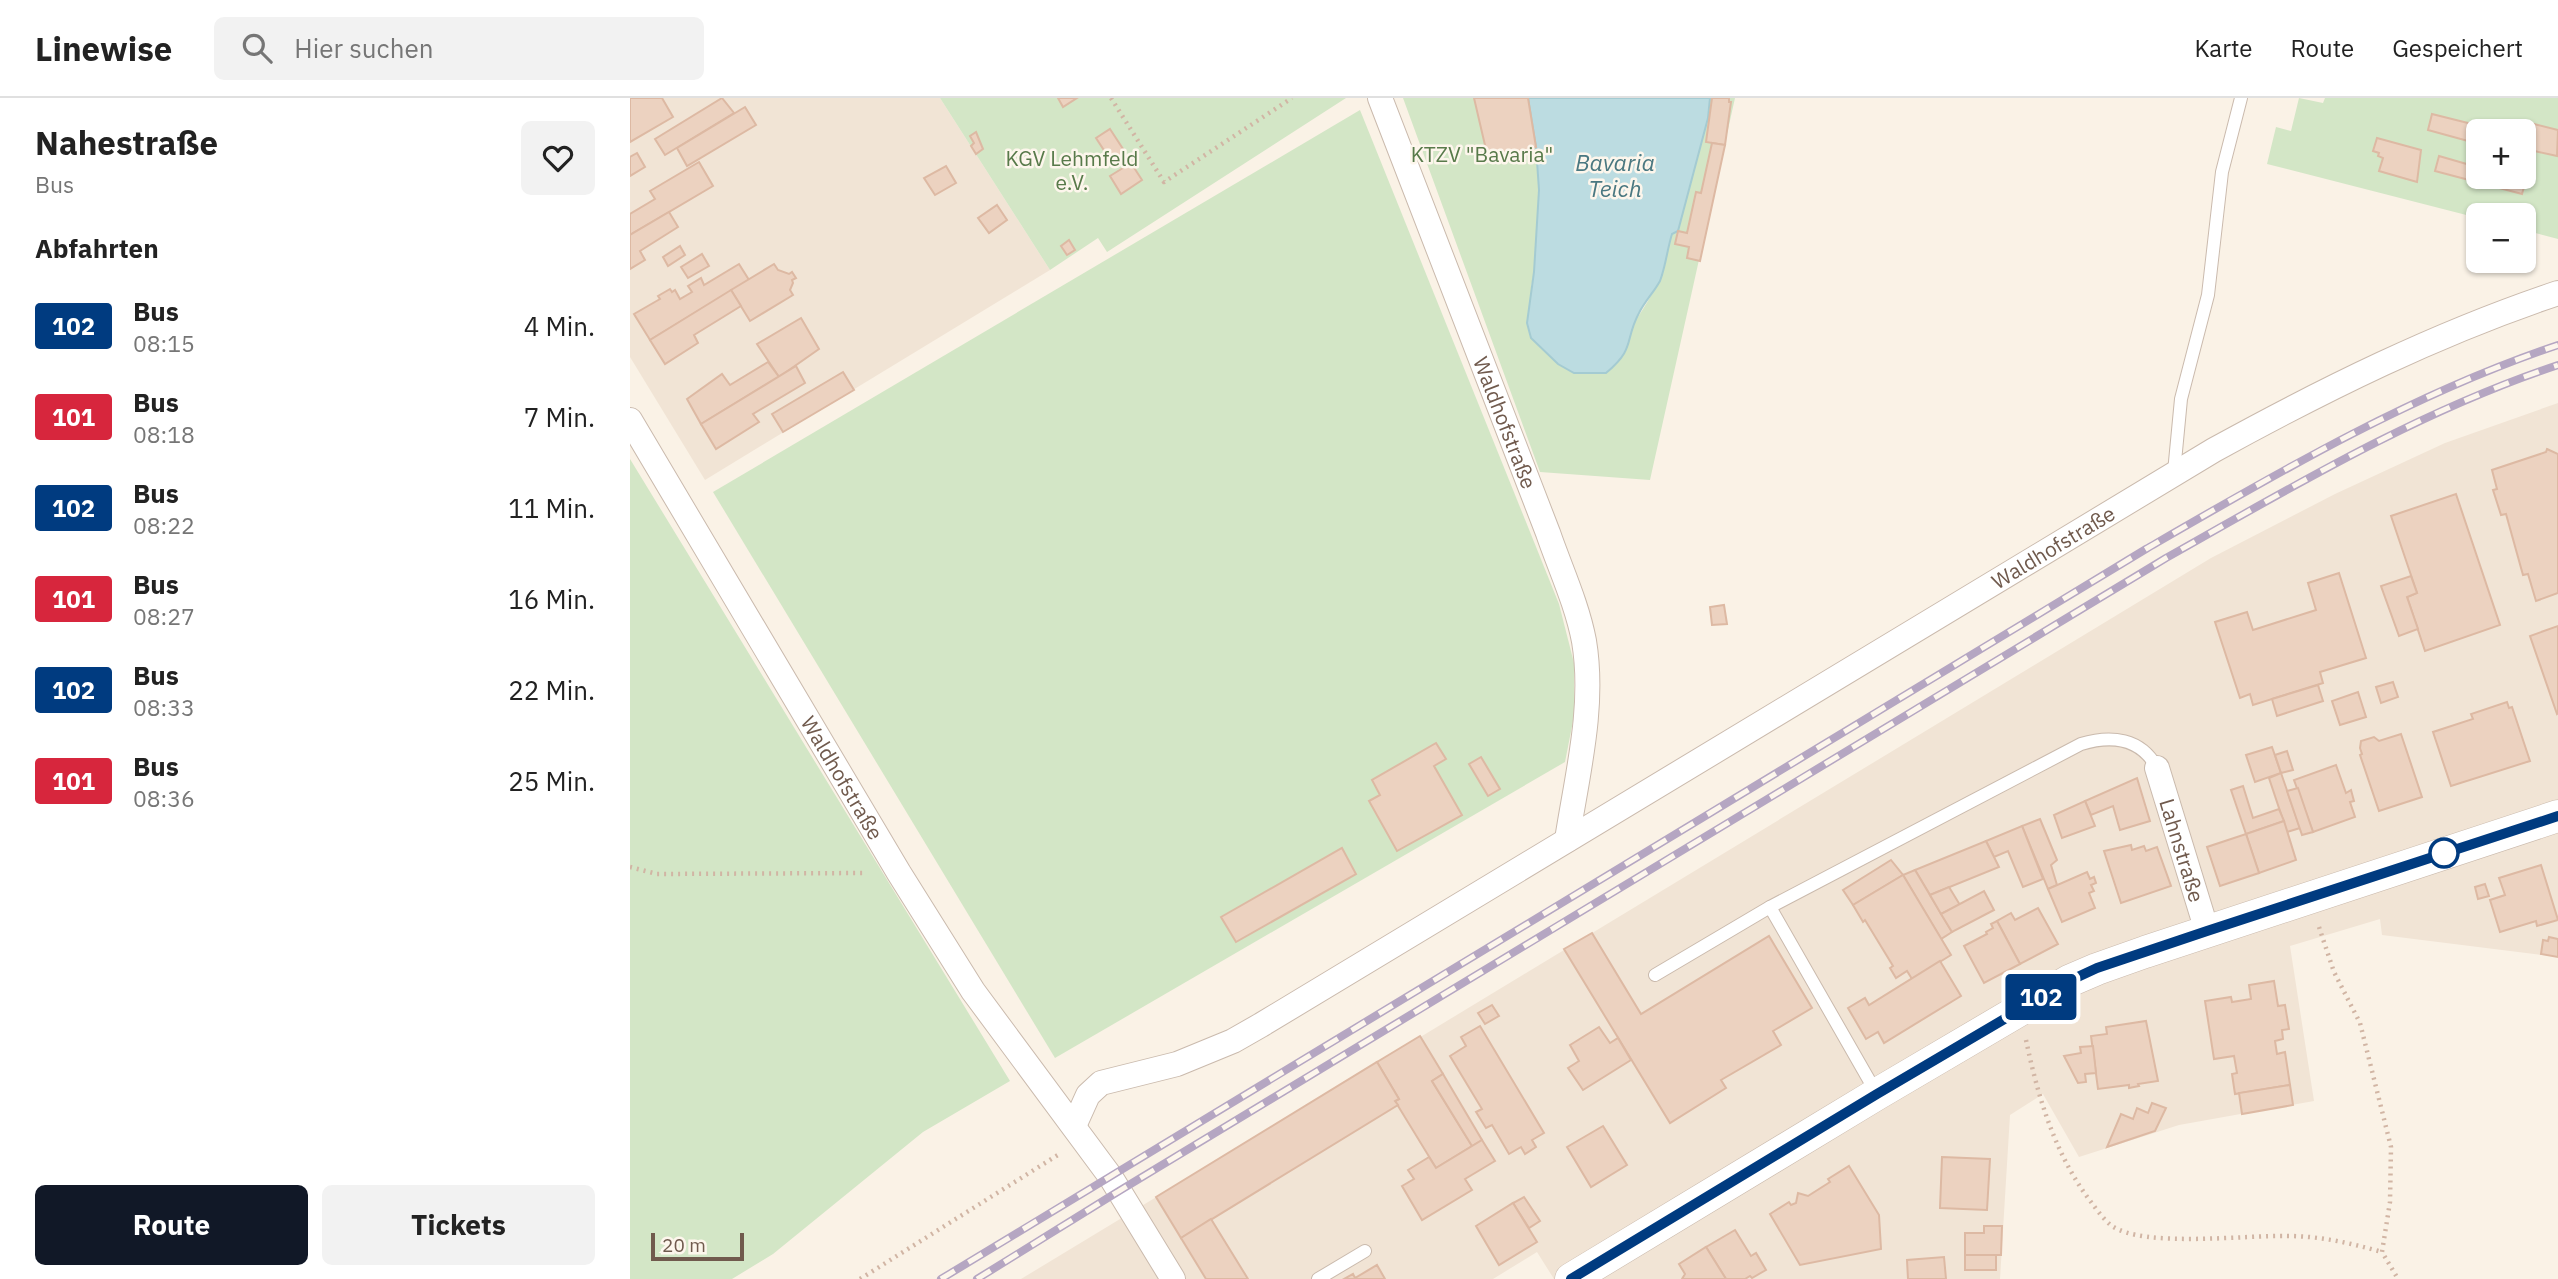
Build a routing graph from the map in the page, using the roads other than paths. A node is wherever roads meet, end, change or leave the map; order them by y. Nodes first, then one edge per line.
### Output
1 (1380, 98) edge
2 (2241, 98) edge
3 (2558, 293) edge
4 (630, 420) edge
5 (2174, 472) junction
6 (2157, 768) joint
7 (2558, 816) edge
8 (1567, 840) junction
9 (1770, 906) junction
10 (2207, 931) junction
11 (1655, 975) dead end
12 (1877, 1094) junction
13 (1079, 1132) junction
14 (1365, 1251) dead end
15 (1173, 1279) edge
16 (1318, 1279) edge
17 (1571, 1279) edge

1 - 8 street, Waldhofstraße
2 - 5 lane
3 - 5 street, Waldhofstraße
4 - 13 street, Waldhofstraße
5 - 8 street, Waldhofstraße
6 - 9 lane
6 - 10 street, Lahnstraße
7 - 10 street
8 - 13 street, Waldhofstraße
9 - 11 lane
9 - 12 lane
10 - 12 street
12 - 17 street
13 - 15 street, Waldhofstraße
14 - 16 lane

